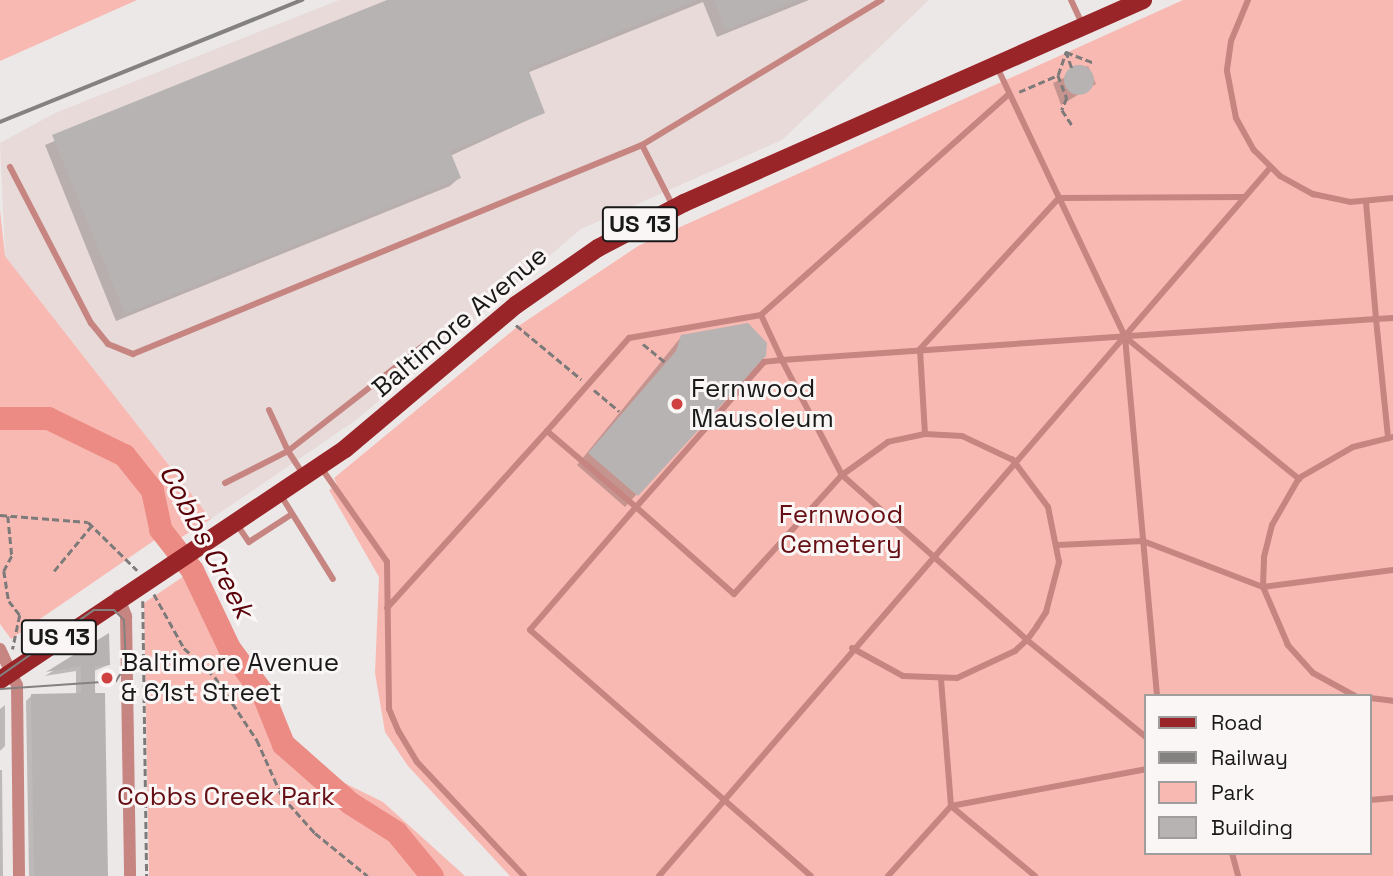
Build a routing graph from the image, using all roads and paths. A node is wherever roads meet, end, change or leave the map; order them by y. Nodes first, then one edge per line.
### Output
1 (881, 0) edge
2 (1071, 0) edge
3 (1141, 0) edge
4 (1248, 0) edge
5 (1083, 26) junction
6 (1066, 52) junction
7 (1095, 63) dead end
8 (996, 65) junction
9 (1072, 68) dead end
10 (1058, 75) junction
11 (1010, 95) junction
12 (1072, 125) dead end
13 (642, 145) junction
14 (10, 167) dead end
15 (1270, 168) junction
16 (1244, 197) junction
17 (1059, 198) junction
18 (1393, 198) edge
19 (1366, 202) junction
20 (673, 208) junction
21 (761, 314) junction
22 (1393, 318) edge
23 (1376, 319) junction
24 (516, 325) dead end
25 (634, 337) junction
26 (1125, 337) junction
27 (423, 346) dead end
28 (920, 349) junction
29 (782, 360) junction
30 (664, 362) dead end
31 (587, 384) junction
32 (269, 410) dead end
33 (619, 411) dead end
34 (547, 431) junction
35 (925, 433) junction
36 (1391, 437) edge
37 (288, 451) junction
38 (1013, 460) junction
39 (320, 466) junction
40 (303, 475) junction
41 (842, 475) junction
42 (1299, 478) junction
43 (225, 483) dead end
44 (279, 492) junction
45 (636, 507) junction
46 (0, 514) edge
47 (292, 514) junction
48 (8, 516) junction
49 (235, 521) junction
50 (92, 524) junction
51 (1143, 541) junction
52 (1058, 545) junction
53 (932, 555) junction
54 (136, 567) dead end
55 (1393, 570) edge
56 (54, 571) dead end
57 (333, 579) dead end
58 (150, 587) dead end
59 (1263, 587) junction
60 (153, 592) junction
61 (118, 596) junction
62 (386, 610) junction
63 (1027, 640) junction
64 (852, 648) junction
65 (6, 649) edge
66 (7, 674) edge
67 (941, 680) junction
68 (1157, 694) edge
69 (1351, 694) edge
70 (1372, 698) edge
71 (1393, 701) edge
72 (1144, 735) edge
73 (1144, 769) edge
74 (1393, 798) edge
75 (722, 799) junction
76 (1372, 800) edge
77 (951, 806) junction
78 (1233, 855) edge
79 (19, 876) edge
80 (130, 876) edge
81 (147, 876) edge
82 (368, 876) edge
83 (524, 876) edge
84 (659, 876) edge
85 (811, 876) edge
86 (888, 876) edge
87 (1035, 876) edge
88 (1238, 876) edge

1 - 13 lane
2 - 5 lane
3 - 5 main road, Baltimore Avenue / US 13
4 - 15 lane
5 - 8 main road, Baltimore Avenue / US 13
6 - 7 path
6 - 9 path
6 - 10 path
8 - 11 lane
8 - 20 main road, Baltimore Avenue / US 13
10 - 11 path
10 - 12 path
11 - 17 lane
11 - 21 lane
13 - 14 lane
13 - 20 lane
15 - 16 lane
15 - 19 lane
16 - 17 lane
16 - 26 lane
17 - 26 lane
17 - 28 lane
18 - 19 lane
19 - 23 lane
20 - 39 main road, Baltimore Avenue / US 13
21 - 25 lane
21 - 29 lane
22 - 23 lane
23 - 26 lane
23 - 36 lane
24 - 31 path
25 - 30 path
25 - 31 lane
26 - 28 lane
26 - 38 lane
26 - 42 lane
26 - 51 lane
27 - 37 lane
28 - 29 lane
28 - 35 lane
29 - 41 lane
29 - 45 lane
31 - 33 path
31 - 34 lane
32 - 37 lane
34 - 45 lane
34 - 62 lane
35 - 38 lane
35 - 41 lane
36 - 42 lane
37 - 40 lane
37 - 43 lane
38 - 52 lane
38 - 53 lane
39 - 40 main road, Baltimore Avenue / US 13
39 - 62 lane
40 - 44 main road, Baltimore Avenue / US 13
41 - 45 lane
41 - 53 lane
42 - 59 lane
44 - 47 lane
44 - 49 main road, Baltimore Avenue / US 13
45 - 75 lane
46 - 48 path
47 - 49 lane
47 - 57 lane
48 - 50 path
48 - 65 path
49 - 61 main road, Baltimore Avenue / US 13
50 - 54 path
50 - 56 path
51 - 52 lane
51 - 59 lane
51 - 68 lane
52 - 63 lane
53 - 63 lane
53 - 64 lane
55 - 59 lane
58 - 60 path
59 - 69 lane
60 - 81 path
60 - 82 path
61 - 66 main road, Baltimore Avenue / US 13
61 - 80 street
62 - 83 lane
63 - 67 lane
63 - 72 lane
64 - 67 lane
64 - 75 lane
65 - 66 street
66 - 79 street
67 - 77 lane
70 - 71 lane
73 - 77 lane
74 - 76 lane
75 - 84 lane
75 - 85 lane
77 - 86 lane
77 - 87 lane
78 - 88 lane

